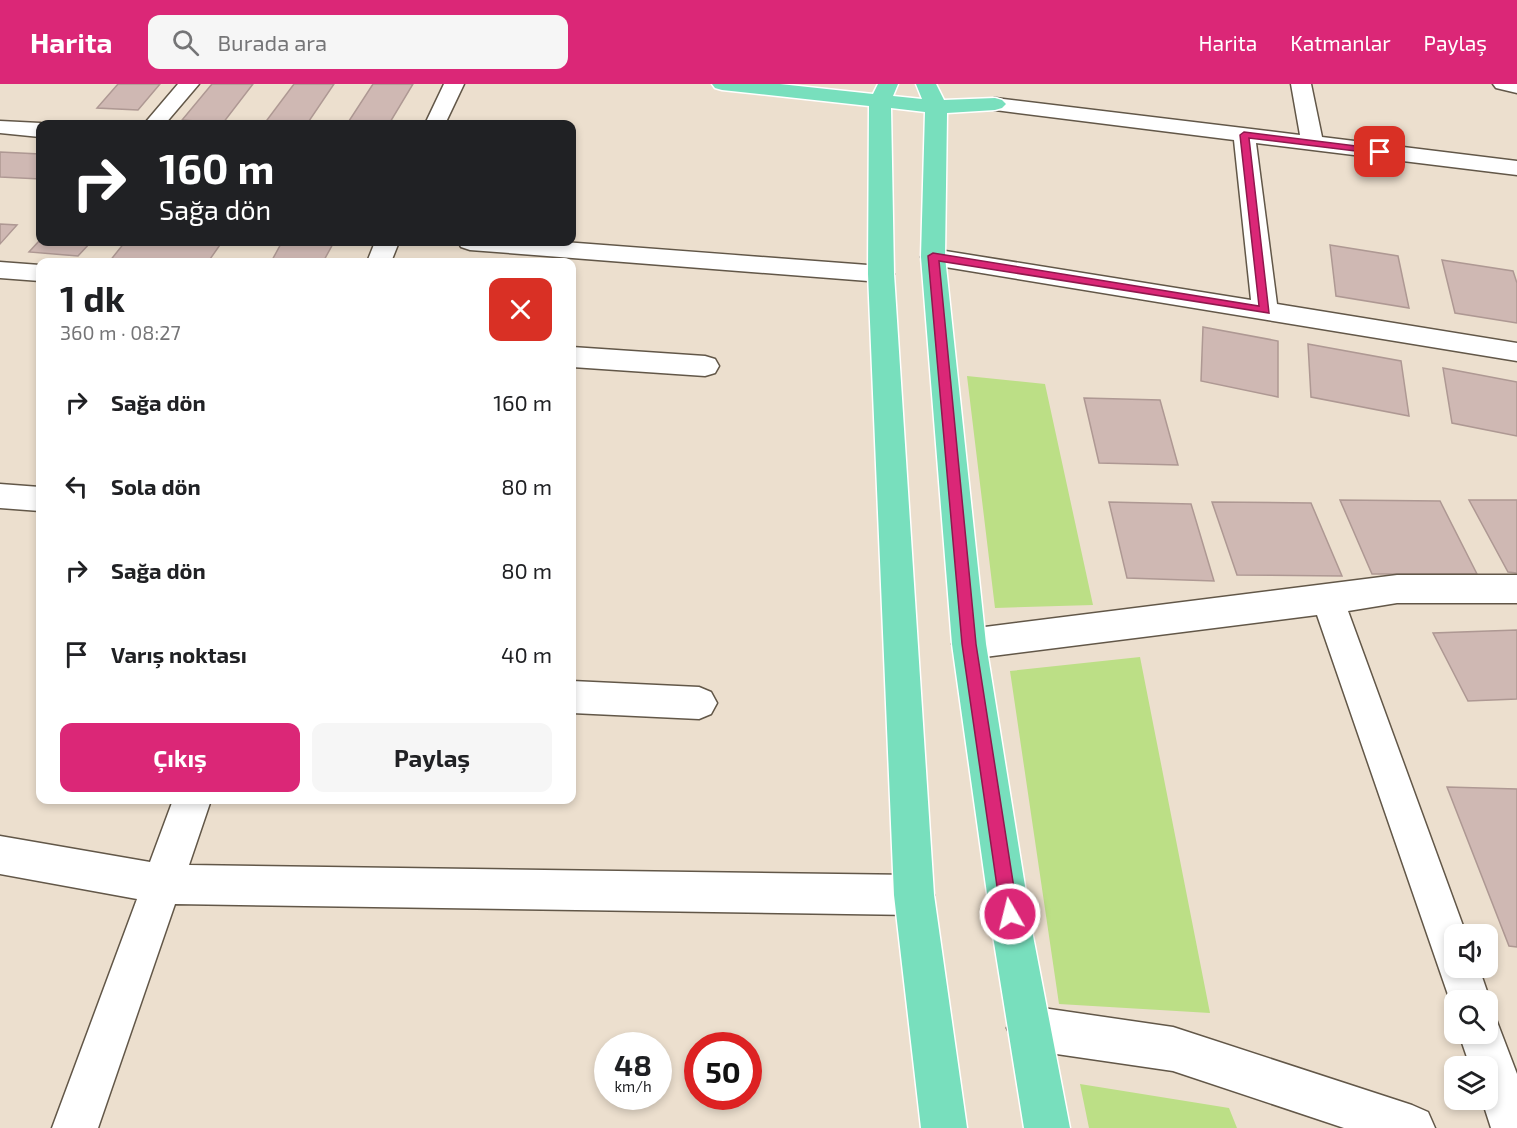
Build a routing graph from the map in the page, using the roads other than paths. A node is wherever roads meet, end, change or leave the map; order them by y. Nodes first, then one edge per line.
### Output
1 (189, 84) edge
2 (454, 84) edge
3 (722, 84) edge
4 (1301, 84) edge
5 (1503, 84) edge
6 (1517, 87) edge
7 (925, 90) edge
8 (884, 93) edge
9 (995, 104) joint
10 (158, 120) edge
11 (437, 120) edge
12 (0, 127) edge
13 (36, 130) edge
14 (1244, 135) junction
15 (1312, 143) junction
16 (1517, 168) edge
17 (497, 246) edge
18 (558, 255) edge
19 (933, 256) junction
20 (0, 270) edge
21 (36, 273) edge
22 (881, 274) junction
23 (1265, 310) junction
24 (1517, 352) edge
25 (576, 357) edge
26 (705, 366) dead end
27 (0, 496) edge
28 (36, 499) edge
29 (1517, 589) edge
30 (1328, 600) junction
31 (969, 644) junction
32 (576, 697) edge
33 (699, 703) dead end
34 (191, 804) edge
35 (0, 855) edge
36 (161, 884) junction
37 (914, 895) junction
38 (1444, 929) edge
39 (1029, 1028) junction
40 (1485, 1044) edge
41 (75, 1128) edge
42 (944, 1128) edge
43 (1047, 1128) edge
44 (1412, 1128) edge
45 (1514, 1128) edge

1 - 10 street
2 - 11 street
3 - 8 main road
4 - 15 street
5 - 6 street
7 - 8 main road
7 - 9 main road
7 - 19 main road
8 - 22 main road
9 - 14 street
12 - 13 street
14 - 15 street
14 - 23 street
15 - 16 street
17 - 18 street
18 - 22 street
19 - 23 street
19 - 31 main road
20 - 21 street
22 - 37 main road
23 - 24 street
25 - 26 street
27 - 28 street
29 - 30 street
30 - 31 street
30 - 38 street
31 - 39 main road
32 - 33 street
34 - 36 street
35 - 36 street
36 - 37 street
36 - 41 street
37 - 42 main road
39 - 43 main road
39 - 44 street
40 - 45 street

